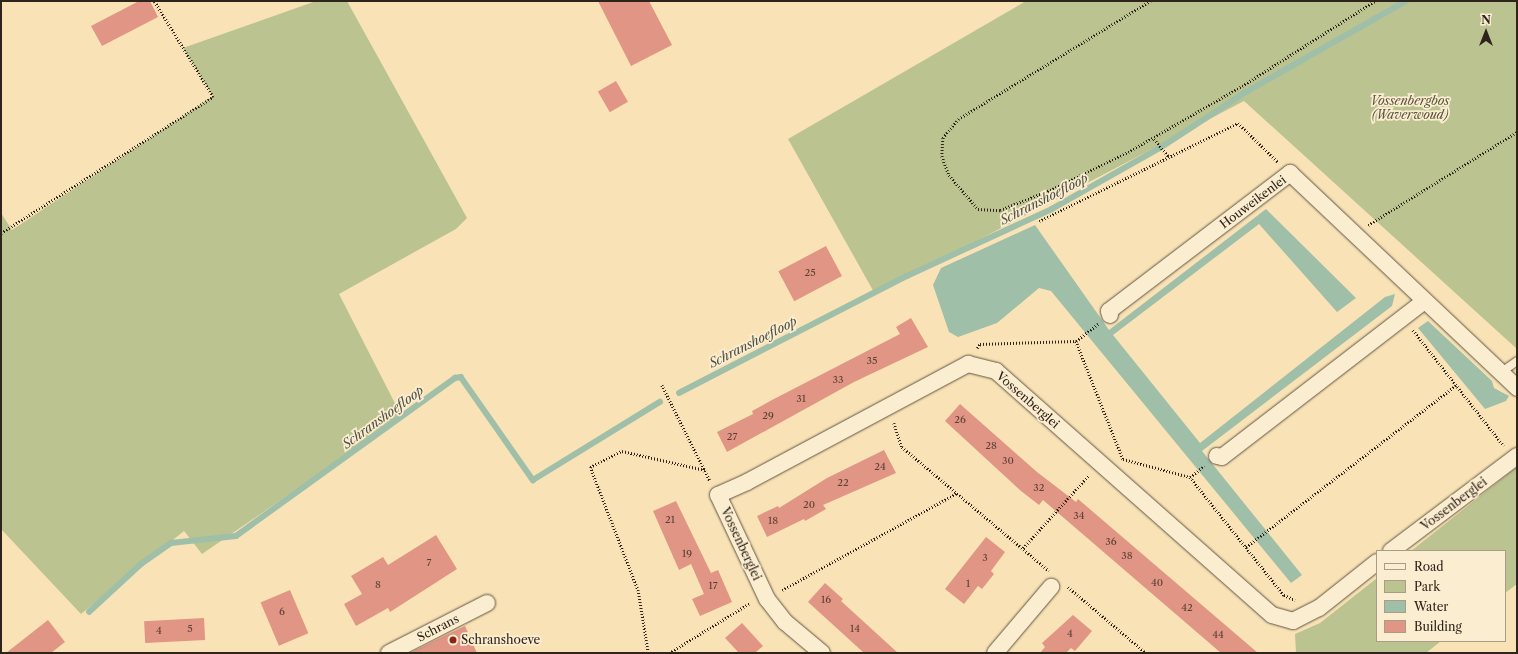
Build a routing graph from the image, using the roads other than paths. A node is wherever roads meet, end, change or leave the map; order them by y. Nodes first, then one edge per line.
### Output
1 (1423, 302) junction
2 (1110, 315) road end
3 (1517, 361) edge
4 (1500, 373) junction
5 (1517, 388) edge
6 (1217, 456) dead end
7 (1516, 457) edge
8 (1392, 550) edge
9 (1376, 563) edge
10 (1056, 582) road end
11 (487, 603) dead end
12 (389, 653) edge
13 (822, 653) edge
14 (995, 653) edge

1 - 2 street, Houweikenlei
1 - 4 street, Houweikenlei
1 - 6 street
3 - 4 lane
4 - 5 street, Houweikenlei
7 - 8 street, Vossenberglei
9 - 13 street, Vossenberglei
10 - 14 street
11 - 12 street, Schrans

